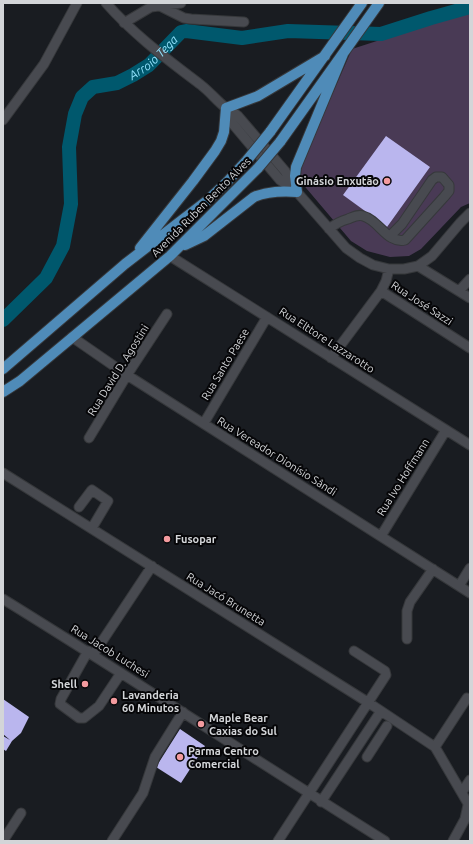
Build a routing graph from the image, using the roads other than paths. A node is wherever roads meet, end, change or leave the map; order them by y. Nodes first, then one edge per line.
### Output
1 (77, 3) edge
2 (106, 3) edge
3 (181, 3) edge
4 (362, 3) edge
5 (379, 3) edge
6 (158, 5) junction
7 (244, 22) dead end
8 (124, 23) junction
9 (345, 51) junction
10 (327, 53) junction
11 (226, 108) junction
12 (3, 120) edge
13 (297, 192) junction
14 (470, 214) edge
15 (329, 229) junction
16 (390, 236) junction
17 (181, 246) junction
18 (170, 256) junction
19 (125, 264) junction
20 (418, 266) junction
21 (389, 269) junction
22 (470, 279) edge
23 (381, 291) junction
24 (459, 291) junction
25 (470, 298) edge
26 (167, 314) dead end
27 (267, 317) junction
28 (72, 338) junction
29 (470, 348) edge
30 (331, 358) junction
31 (3, 369) edge
32 (127, 375) junction
33 (3, 392) edge
34 (204, 423) junction
35 (446, 430) junction
36 (89, 438) dead end
37 (470, 445) edge
38 (3, 473) edge
39 (79, 508) dead end
40 (92, 528) junction
41 (381, 536) junction
42 (152, 566) junction
43 (470, 568) edge
44 (433, 569) junction
45 (459, 586) junction
46 (470, 593) edge
47 (3, 599) edge
48 (407, 639) dead end
49 (354, 651) dead end
50 (90, 653) junction
51 (121, 673) junction
52 (467, 698) dead end
53 (369, 703) junction
54 (381, 711) junction
55 (183, 712) junction
56 (388, 726) dead end
57 (366, 735) junction
58 (377, 742) junction
59 (435, 748) junction
60 (367, 757) dead end
61 (470, 780) edge
62 (462, 792) junction
63 (309, 794) junction
64 (322, 802) junction
65 (469, 806) edge
66 (21, 813) dead end
67 (470, 825) edge
68 (460, 830) junction
69 (3, 841) edge
70 (112, 841) edge
71 (278, 841) edge
72 (385, 841) edge
73 (453, 841) edge

1 - 12 street
2 - 8 street
3 - 6 street
4 - 10 main road, Avenida Ruben Bento Alves
5 - 9 main road, Avenida Ruben Bento Alves
6 - 7 street
6 - 8 street
8 - 11 street
9 - 13 main road
9 - 17 main road, Avenida Ruben Bento Alves, bridge
10 - 11 main road
10 - 19 main road, Avenida Ruben Bento Alves, bridge
11 - 13 street
11 - 19 main road
13 - 15 street
13 - 17 main road
14 - 20 street
15 - 16 street
15 - 21 street
16 - 16 street
17 - 18 main road, Avenida Ruben Bento Alves
18 - 27 street, Rua Elttore Lazzarotto
18 - 28 main road, Avenida Ruben Bento Alves
19 - 31 main road, Avenida Ruben Bento Alves
20 - 21 street
20 - 24 street
21 - 23 street
22 - 24 street
23 - 29 street, Rua José Sazzi
23 - 30 street
24 - 25 street
26 - 32 street, Rua David D. Agostini
27 - 30 street, Rua Elttore Lazzarotto
27 - 34 street, Rua Santo Paese
28 - 32 street, Rua Vereador Dionísio Sândi
28 - 33 main road, Avenida Ruben Bento Alves
30 - 35 street, Rua Elttore Lazzarotto
32 - 34 street, Rua Vereador Dionísio Sândi
32 - 36 street, Rua David D. Agostini
34 - 41 street, Rua Vereador Dionísio Sândi
35 - 37 street, Rua Elttore Lazzarotto
35 - 41 street, Rua Ivo Hoffmann
38 - 40 street, Rua Jacó Brunetta
39 - 40 street
40 - 42 street, Rua Jacó Brunetta
41 - 44 street, Rua Vereador Dionísio Sândi
42 - 50 street
42 - 53 street, Rua Jacó Brunetta
43 - 45 street
44 - 45 street, Rua Vereador Dionísio Sândi
44 - 48 street
45 - 46 street, Rua Vereador Dionísio Sândi
47 - 50 street, Rua Jacob Luchesi
49 - 53 street
50 - 51 street, Rua Jacob Luchesi
50 - 51 street
51 - 55 street, Rua Jacob Luchesi
52 - 59 street
53 - 54 street, Rua Jacó Brunetta
53 - 63 street
54 - 57 street
54 - 59 street, Rua Jacó Brunetta
55 - 63 street, Rua Jacob Luchesi
55 - 70 street
56 - 58 street
57 - 58 street
57 - 64 street
58 - 60 street
59 - 62 street
61 - 62 street
62 - 65 street
63 - 64 street, Rua Jacob Luchesi
63 - 71 street
64 - 72 street, Rua Jacob Luchesi
65 - 68 street
66 - 69 street
67 - 68 street
68 - 73 street

